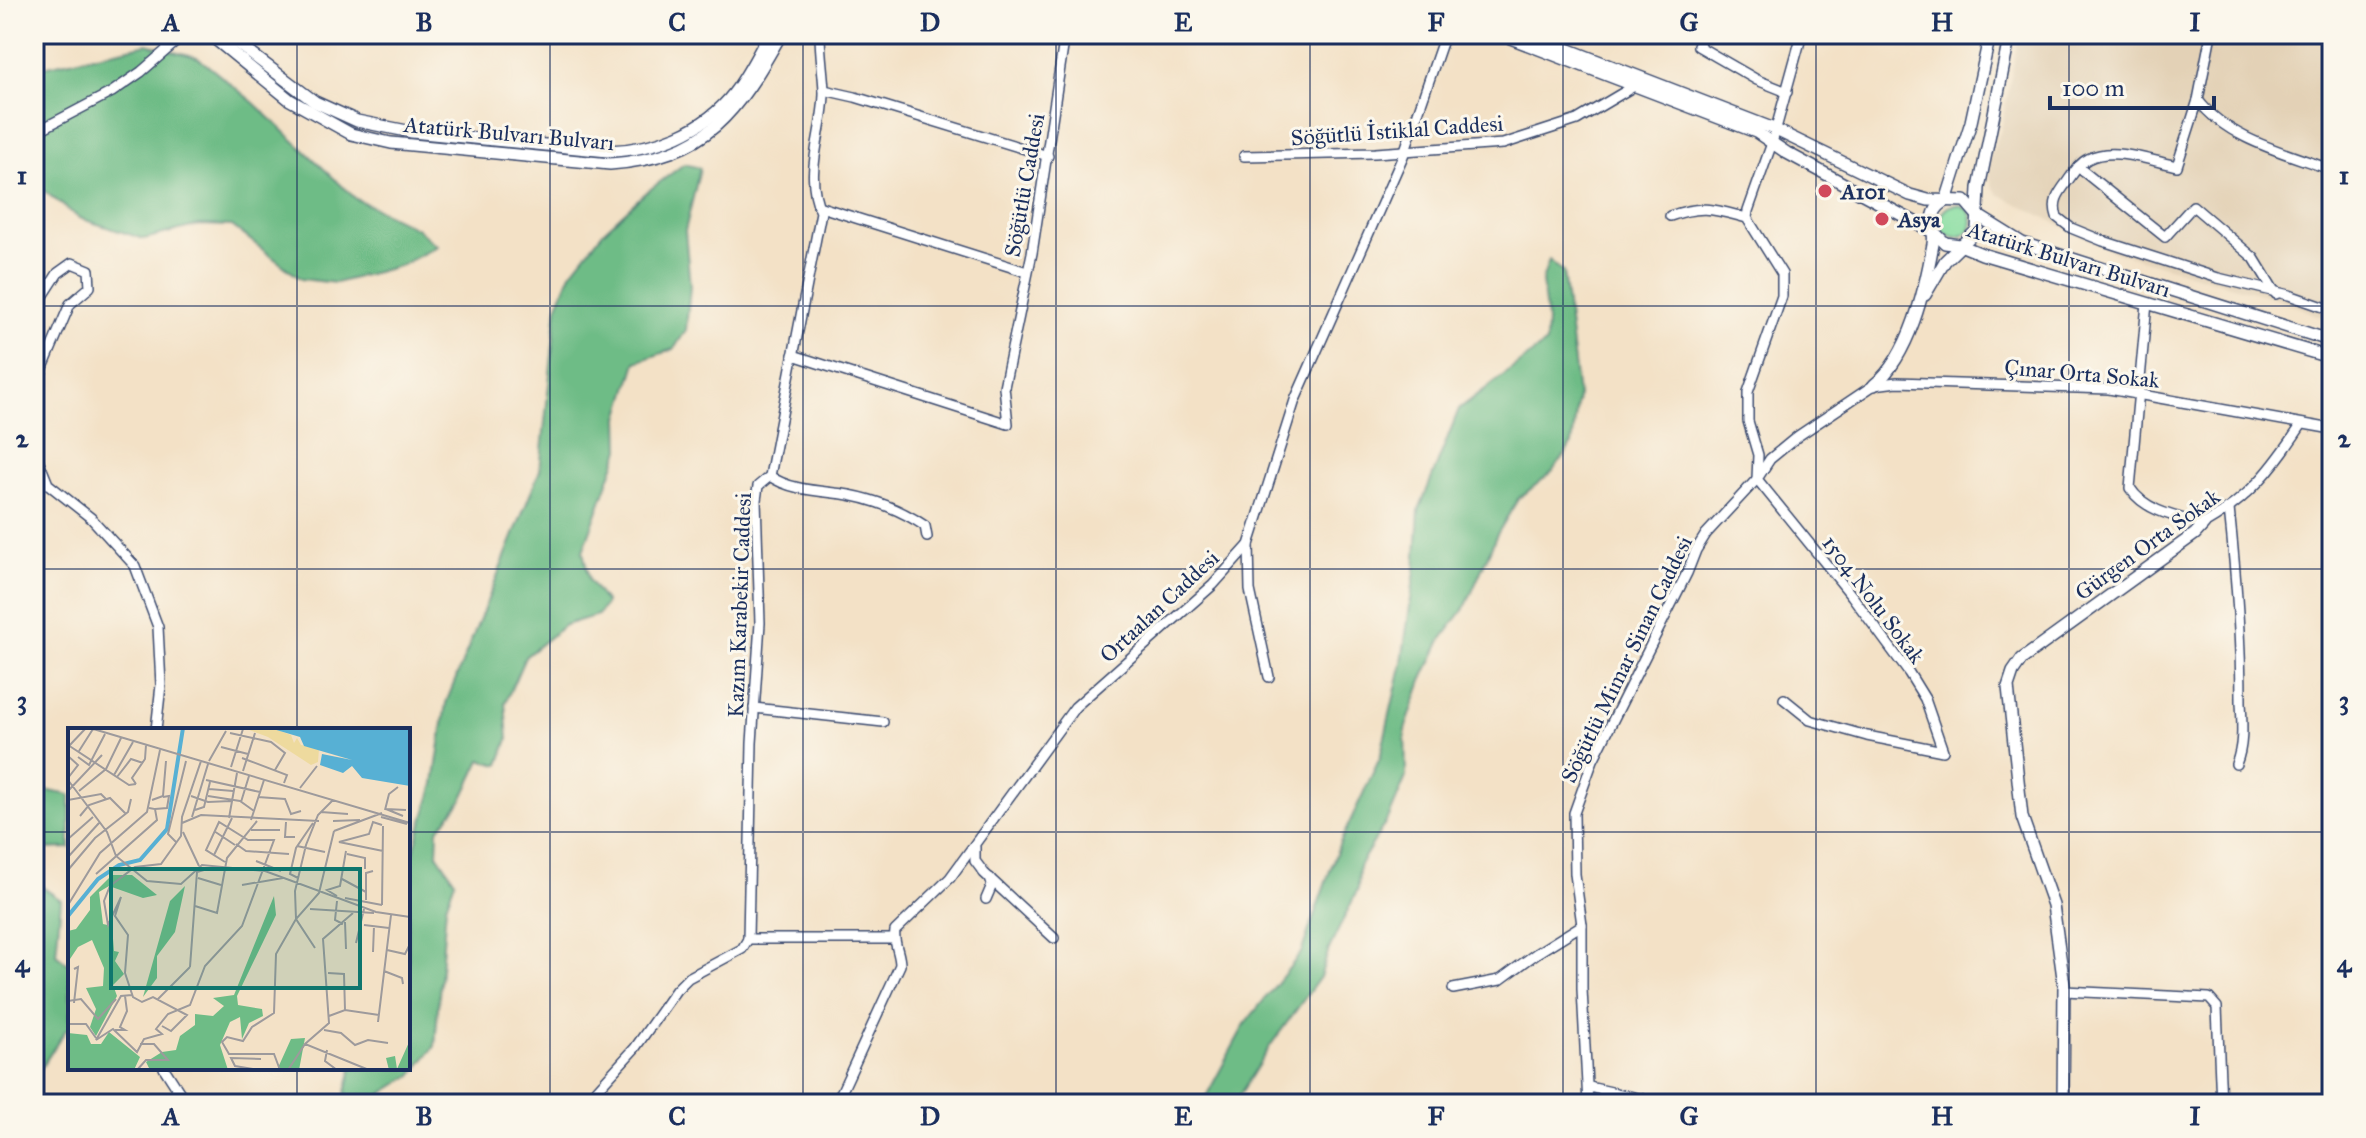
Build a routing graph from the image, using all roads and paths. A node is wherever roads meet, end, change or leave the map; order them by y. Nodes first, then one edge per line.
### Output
1 (185, 34) edge
2 (209, 34) edge
3 (225, 34) edge
4 (769, 34) edge
5 (781, 34) edge
6 (820, 34) edge
7 (1065, 34) edge
8 (1445, 34) edge
9 (1500, 34) edge
10 (1528, 34) edge
11 (1703, 34) edge
12 (1990, 34) edge
13 (2010, 34) edge
14 (2211, 34) edge
15 (1798, 35) edge
16 (1636, 85) junction
17 (824, 90) junction
18 (1787, 92) junction
19 (2198, 100) junction
20 (1774, 129) junction
21 (34, 133) edge
22 (1772, 143) junction
23 (1405, 151) junction
24 (1048, 156) junction
25 (1244, 156) dead end
26 (2078, 167) junction
27 (2332, 170) edge
28 (1946, 201) junction
29 (818, 206) junction
30 (1977, 215) junction
31 (1670, 216) dead end
32 (1747, 218) junction
33 (1935, 233) junction
34 (1960, 245) junction
35 (1027, 272) junction
36 (2274, 293) junction
37 (2147, 303) junction
38 (34, 310) edge
39 (1917, 310) junction
40 (2332, 312) edge
41 (2332, 341) edge
42 (793, 355) junction
43 (2332, 358) edge
44 (1874, 385) junction
45 (2139, 392) junction
46 (2302, 424) junction
47 (2332, 429) edge
48 (770, 476) junction
49 (1757, 479) junction
50 (2229, 509) junction
51 (2204, 524) junction
52 (927, 537) dead end
53 (1249, 545) junction
54 (1269, 677) dead end
55 (2332, 681) edge
56 (1784, 699) dead end
57 (2331, 706) edge
58 (754, 708) junction
59 (883, 722) dead end
60 (156, 728) edge
61 (2236, 764) dead end
62 (975, 847) junction
63 (990, 878) junction
64 (986, 899) dead end
65 (1582, 925) junction
66 (1054, 938) dead end
67 (748, 939) junction
68 (894, 939) junction
69 (1453, 989) dead end
70 (2064, 991) junction
71 (165, 1070) edge
72 (1589, 1087) junction
73 (187, 1104) edge
74 (584, 1104) edge
75 (836, 1104) edge
76 (1588, 1104) edge
77 (1665, 1104) edge
78 (2063, 1104) edge
79 (2221, 1104) edge

1 - 21 street
2 - 5 street, Atatürk Bulvarı Bulvarı
3 - 4 street, Atatürk Bulvarı Bulvarı
6 - 17 street, Kazım Karabekir Caddesi
7 - 24 street, Söğütlü Caddesi
8 - 23 street, Ortaalan Caddesi
9 - 16 street, Atatürk Bulvarı Bulvarı
10 - 20 street, Atatürk Bulvarı Bulvarı
11 - 18 street
12 - 28 street
13 - 30 street
14 - 19 street
15 - 18 street
16 - 22 street, Atatürk Bulvarı Bulvarı
16 - 23 street, Söğütlü İstiklal Caddesi
17 - 24 street
17 - 29 street, Kazım Karabekir Caddesi
18 - 20 street
19 - 26 street
19 - 27 street
20 - 22 street
20 - 28 street, Atatürk Bulvarı Bulvarı
22 - 32 street
22 - 33 street, Atatürk Bulvarı Bulvarı
23 - 25 street, Söğütlü İstiklal Caddesi
23 - 53 street, Ortaalan Caddesi
24 - 35 street, Söğütlü Caddesi
26 - 36 street
26 - 36 street
28 - 30 street, Atatürk Bulvarı Bulvarı
28 - 33 street
29 - 35 street
29 - 42 street, Kazım Karabekir Caddesi
30 - 34 street
30 - 41 street, Atatürk Bulvarı Bulvarı
31 - 32 street
32 - 49 street
33 - 34 street, Atatürk Bulvarı Bulvarı
33 - 39 street
34 - 37 street, Atatürk Bulvarı Bulvarı
34 - 39 street
35 - 42 street, Söğütlü Caddesi
36 - 40 street
37 - 43 street, Atatürk Bulvarı Bulvarı
37 - 45 street
38 - 60 street
39 - 44 street
42 - 48 street, Kazım Karabekir Caddesi
44 - 45 street, Çınar Orta Sokak
44 - 49 street, Söğütlü Mimar Sinan Caddesi
45 - 46 street, Çınar Orta Sokak
45 - 51 street
46 - 47 street, Çınar Orta Sokak
46 - 50 street, Gürgen Orta Sokak
48 - 52 street
48 - 58 street, Kazım Karabekir Caddesi
49 - 56 street, 1504 Nolu Sokak
49 - 65 street, Söğütlü Mimar Sinan Caddesi
50 - 51 street, Gürgen Orta Sokak
50 - 61 street
51 - 70 street, Gürgen Orta Sokak
53 - 54 street
53 - 62 street, Ortaalan Caddesi
55 - 57 street
58 - 59 street
58 - 67 street, Kazım Karabekir Caddesi
62 - 63 street
62 - 68 street, Ortaalan Caddesi
63 - 64 street
63 - 66 street
65 - 69 street
65 - 72 street, Söğütlü Mimar Sinan Caddesi
67 - 68 street
67 - 74 street
68 - 75 street
70 - 78 street
70 - 79 street
71 - 73 street
72 - 76 street, Söğütlü Mimar Sinan Caddesi
72 - 77 street

